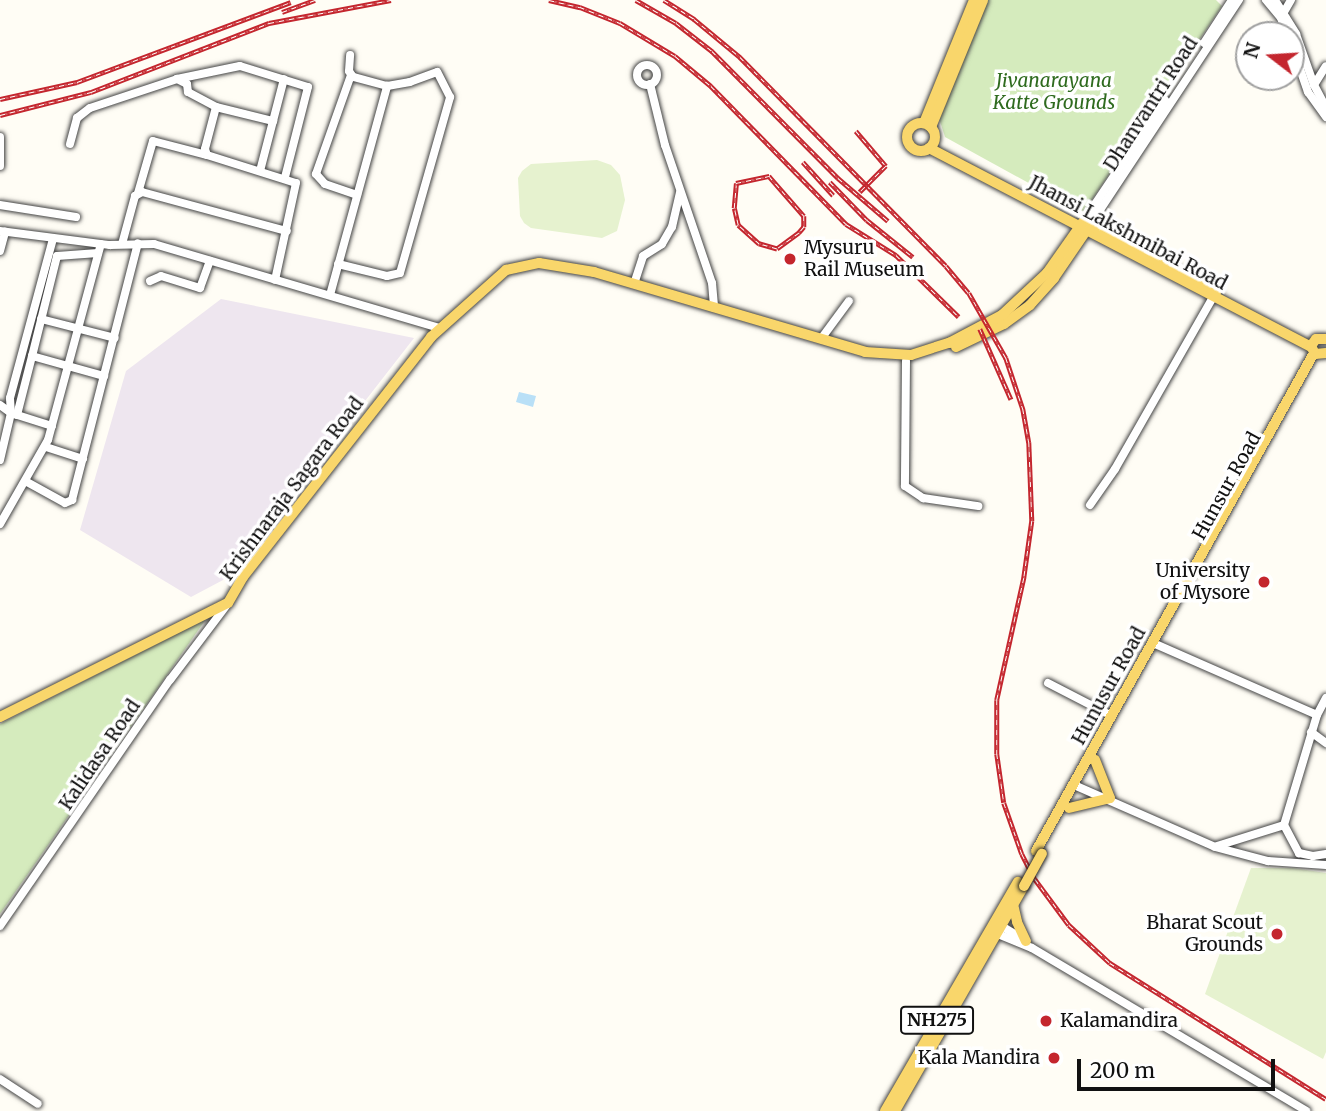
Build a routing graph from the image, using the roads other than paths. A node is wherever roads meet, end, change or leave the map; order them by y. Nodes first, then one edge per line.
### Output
1 (974, 0) edge
2 (983, 0) edge
3 (1232, 0) edge
4 (1239, 0) edge
5 (1266, 0) edge
6 (1275, 0) edge
7 (1291, 0) edge
8 (1284, 12) junction
9 (1282, 21) edge
10 (350, 55) dead end
11 (1326, 66) edge
12 (351, 75) junction
13 (177, 79) junction
14 (284, 79) junction
15 (1305, 83) edge
16 (650, 84) dead end
17 (1314, 85) junction
18 (387, 86) junction
19 (1168, 100) junction
20 (216, 107) junction
21 (1326, 108) edge
22 (1326, 117) edge
23 (273, 121) junction
24 (928, 125) junction
25 (0, 137) edge
26 (70, 144) dead end
27 (931, 146) junction
28 (207, 155) junction
29 (0, 166) edge
30 (261, 171) junction
31 (285, 177) junction
32 (680, 190) junction
33 (138, 193) junction
34 (357, 195) junction
35 (0, 205) edge
36 (76, 216) dead end
37 (1085, 227) junction
38 (2, 231) edge
39 (287, 231) junction
40 (56, 239) junction
41 (138, 243) junction
42 (122, 244) junction
43 (99, 248) junction
44 (0, 251) edge
45 (57, 256) junction
46 (210, 261) junction
47 (338, 264) junction
48 (583, 272) junction
49 (275, 280) junction
50 (149, 281) dead end
51 (634, 284) junction
52 (710, 289) junction
53 (330, 295) junction
54 (1213, 297) junction
55 (849, 301) dead end
56 (699, 306) junction
57 (713, 310) junction
58 (41, 319) junction
59 (77, 328) junction
60 (439, 328) junction
61 (115, 338) junction
62 (821, 339) junction
63 (1320, 345) edge
64 (32, 356) junction
65 (906, 361) junction
66 (68, 367) junction
67 (104, 376) junction
68 (0, 405) edge
69 (14, 414) junction
70 (52, 426) junction
71 (46, 447) junction
72 (83, 459) junction
73 (0, 460) edge
74 (27, 482) junction
75 (1090, 505) dead end
76 (978, 506) dead end
77 (0, 524) edge
78 (228, 603) junction
79 (1155, 645) junction
80 (1048, 683) dead end
81 (1326, 698) edge
82 (1317, 715) junction
83 (1112, 716) junction
84 (0, 717) edge
85 (1311, 732) junction
86 (1326, 743) edge
87 (1096, 760) junction
88 (1077, 786) junction
89 (1110, 798) junction
90 (1069, 808) junction
91 (1284, 825) junction
92 (1215, 847) junction
93 (1039, 853) junction
94 (1326, 855) edge
95 (1312, 860) junction
96 (1326, 865) edge
97 (1021, 884) junction
98 (1013, 904) junction
99 (0, 926) edge
100 (996, 928) junction
101 (1029, 945) junction
102 (0, 1079) edge
103 (38, 1104) dead end
104 (885, 1111) edge
105 (895, 1111) edge
106 (1306, 1111) edge

1 - 24 main road
2 - 24 main road
3 - 19 street, Dhanvantri Road
4 - 19 street, Dhanvantri Road
5 - 9 street
6 - 8 street
7 - 8 street
8 - 17 street
10 - 12 street
11 - 17 street
12 - 18 street
12 - 34 street
13 - 14 street
13 - 20 street
13 - 26 street
14 - 23 street
14 - 31 street
15 - 22 street
16 - 32 street
17 - 21 street
18 - 34 street
18 - 47 street
19 - 37 street, Dhanvantri Road
20 - 23 street
20 - 28 street
23 - 30 street
24 - 27 main road
24 - 27 main road
25 - 29 street
27 - 37 main road, Jhansi Lakshmibai Road
28 - 30 street
28 - 33 street
30 - 31 street
31 - 39 street
32 - 51 street
32 - 52 street
33 - 39 street
33 - 42 street
34 - 47 street
35 - 36 street
37 - 54 main road, Jhansi Lakshmibai Road
37 - 62 main road, Krishnaraja Sagara Road
37 - 63 main road, Jhansi Lakshmibai Road
37 - 65 main road, Krishnaraja Sagara Road
38 - 40 street
38 - 44 street
39 - 49 street
40 - 43 street
40 - 45 street
40 - 69 street
41 - 42 street
41 - 46 street
41 - 61 street
42 - 43 street
43 - 45 street
43 - 59 street
45 - 58 street
46 - 49 street
46 - 50 street
47 - 53 street
48 - 51 main road, Krishnaraja Sagara Road
48 - 56 main road, Krishnaraja Sagara Road
48 - 60 main road, Krishnaraja Sagara Road
49 - 53 street
51 - 56 main road, Krishnaraja Sagara Road
52 - 56 street
52 - 57 street
53 - 60 street
54 - 63 main road, Jhansi Lakshmibai Road
54 - 75 street
55 - 62 street
56 - 57 main road, Krishnaraja Sagara Road
57 - 62 main road, Krishnaraja Sagara Road
57 - 65 main road, Krishnaraja Sagara Road
58 - 59 street
58 - 64 street
59 - 61 street
59 - 66 street
60 - 78 main road, Krishnaraja Sagara Road
61 - 67 street
63 - 79 main road, Hunusur Road
64 - 66 street
64 - 69 street
65 - 76 street
66 - 67 street
66 - 70 street
67 - 72 street
68 - 69 street
69 - 70 street
69 - 73 street
70 - 71 street
71 - 72 street
71 - 74 street
72 - 74 street
74 - 77 street
78 - 84 main road, Krishnaraja Sagara Road
78 - 99 street, Kalidasa Road
79 - 82 street
79 - 83 main road, Hunusur Road
79 - 87 main road
80 - 83 street
81 - 82 street
82 - 85 street
83 - 88 main road, Hunusur Road
85 - 86 street
85 - 91 street
87 - 88 main road
87 - 89 main road
88 - 89 street
88 - 90 main road
88 - 93 main road, Hunusur Road
89 - 90 main road
89 - 92 street
90 - 93 main road
91 - 92 street
91 - 95 street
92 - 95 street
93 - 97 main road
94 - 95 street
95 - 96 street
97 - 98 main road
97 - 100 main road
98 - 100 main road
98 - 101 main road
100 - 101 street
100 - 104 main road, NH275
100 - 105 main road
101 - 106 street
102 - 103 street

